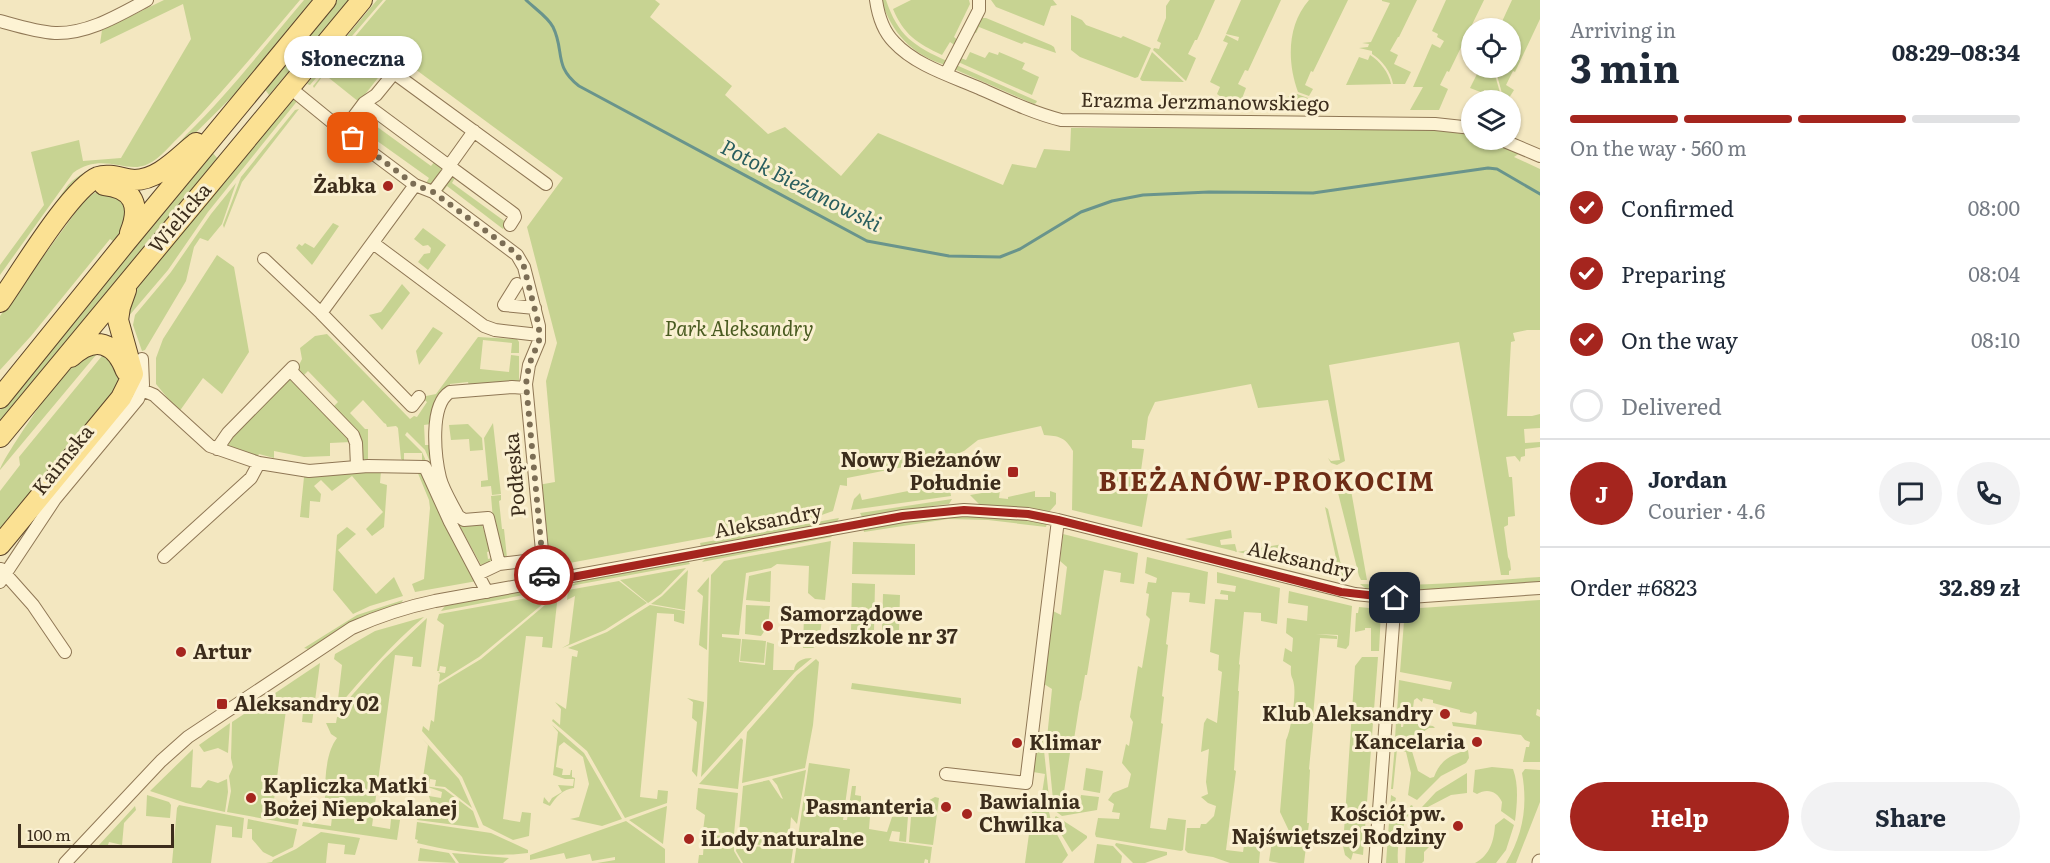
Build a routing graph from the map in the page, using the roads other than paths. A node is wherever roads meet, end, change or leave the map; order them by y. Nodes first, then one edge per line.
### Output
1 (147, 0) edge
2 (326, 0) edge
3 (362, 0) edge
4 (876, 0) edge
5 (979, 0) edge
6 (0, 21) edge
7 (946, 74) junction
8 (289, 87) junction
9 (364, 103) junction
10 (230, 116) junction
11 (1461, 127) edge
12 (343, 131) junction
13 (474, 131) junction
14 (1521, 148) edge
15 (1540, 156) edge
16 (449, 166) junction
17 (89, 184) junction
18 (546, 184) dead end
19 (415, 185) junction
20 (433, 192) junction
21 (510, 225) dead end
22 (126, 242) junction
23 (373, 243) junction
24 (264, 259) dead end
25 (134, 274) junction
26 (517, 284) dead end
27 (0, 302) edge
28 (535, 308) junction
29 (321, 313) junction
30 (539, 334) junction
31 (142, 359) dead end
32 (56, 370) junction
33 (526, 388) junction
34 (134, 389) junction
35 (419, 397) dead end
36 (0, 399) edge
37 (0, 437) edge
38 (217, 449) junction
39 (259, 463) junction
40 (357, 467) junction
41 (1058, 520) junction
42 (0, 545) edge
43 (164, 557) dead end
44 (542, 559) junction
45 (499, 564) junction
46 (2, 574) edge
47 (478, 574) junction
48 (545, 582) junction
49 (1540, 588) edge
50 (487, 592) junction
51 (1395, 598) junction
52 (65, 652) dead end
53 (946, 774) dead end
54 (65, 863) edge
55 (1375, 863) edge

1 - 6 street
2 - 10 main road, Wielicka
3 - 8 main road, Wielicka
4 - 7 street, Erazma Jerzmanowskiego
5 - 7 street
7 - 11 street, Erazma Jerzmanowskiego
8 - 12 street, Podłęska
8 - 25 main road, Wielicka
9 - 12 street
9 - 13 street
9 - 16 street
10 - 17 main road
10 - 22 main road, Wielicka
12 - 19 street, Podłęska
13 - 16 street
13 - 18 street
14 - 15 street
16 - 20 street
16 - 21 street
17 - 22 main road
17 - 27 main road
19 - 20 street, Podłęska
19 - 23 street
20 - 28 street, Podłęska
22 - 36 main road, Wielicka
23 - 29 street
23 - 30 street
24 - 29 street
25 - 32 main road, Wielicka
25 - 34 main road
26 - 28 street
28 - 30 street, Podłęska
29 - 35 street
30 - 33 street, Podłęska
31 - 34 street
32 - 34 main road
32 - 37 main road, Wielicka
33 - 44 street, Podłęska
33 - 45 street, Podłęska
34 - 38 street
34 - 42 main road
34 - 46 street, Kaimska
38 - 39 street
38 - 40 street
39 - 40 street
39 - 43 street
40 - 47 street
41 - 48 street, Aleksandry
41 - 51 street, Aleksandry
41 - 53 street
44 - 45 street
44 - 48 street, Podłęska
45 - 47 street
46 - 52 street
47 - 50 street
48 - 50 street, Aleksandry
49 - 51 street, Aleksandry
50 - 54 street, Aleksandry
51 - 55 street

